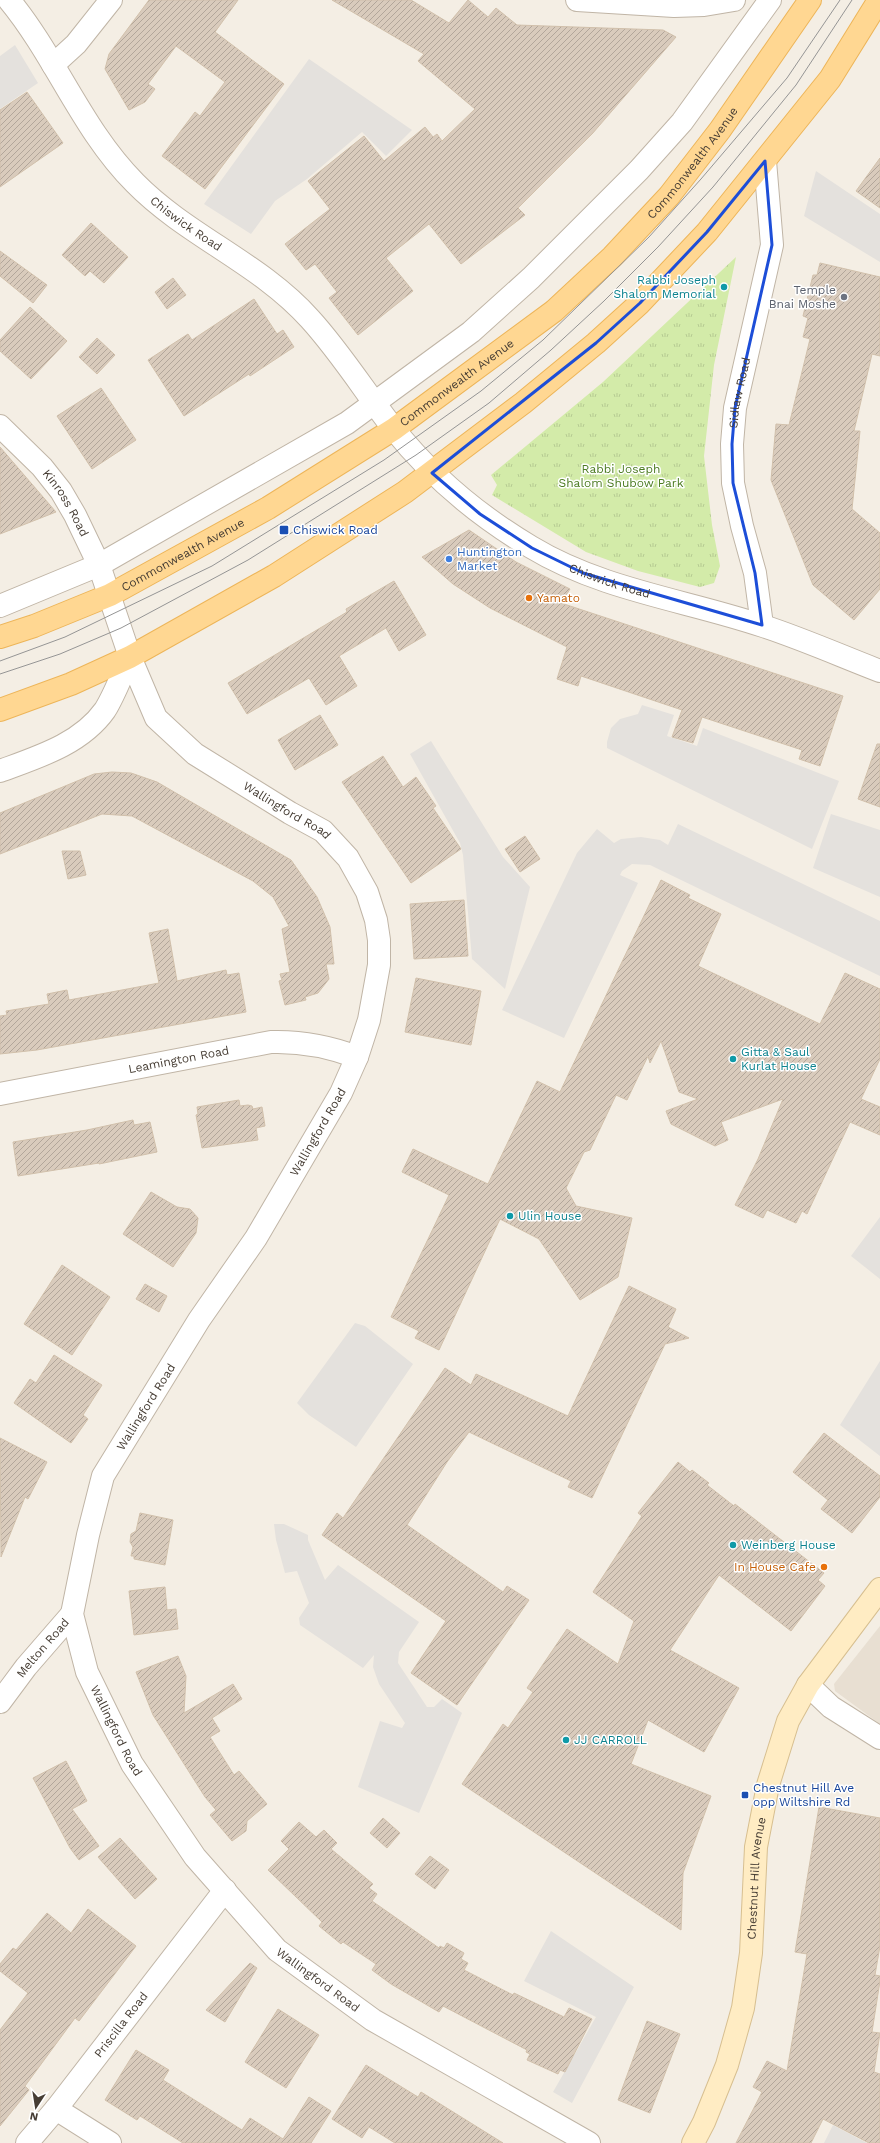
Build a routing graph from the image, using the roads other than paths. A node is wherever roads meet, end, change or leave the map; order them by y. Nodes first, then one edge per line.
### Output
1 (9, 0) edge
2 (111, 0) edge
3 (577, 0) edge
4 (734, 0) edge
5 (770, 0) edge
6 (810, 0) edge
7 (879, 0) edge
8 (48, 57) junction
9 (766, 161) junction
10 (375, 404) junction
11 (0, 426) edge
12 (394, 429) junction
13 (432, 472) junction
14 (99, 566) junction
15 (110, 595) junction
16 (0, 606) edge
17 (762, 625) junction
18 (0, 637) edge
19 (130, 657) junction
20 (880, 671) edge
21 (0, 710) edge
22 (0, 771) edge
23 (357, 1057) junction
24 (0, 1094) edge
25 (880, 1589) edge
26 (72, 1614) junction
27 (808, 1685) junction
28 (0, 1702) edge
29 (880, 1738) edge
30 (225, 1890) junction
31 (56, 2109) junction
32 (26, 2143) edge
33 (110, 2143) edge
34 (589, 2143) edge
35 (693, 2143) edge

1 - 8 street, Chiswick Road
2 - 8 street
3 - 4 street
5 - 10 street
6 - 12 main road, Commonwealth Avenue
7 - 9 main road
8 - 10 street, Chiswick Road
9 - 13 main road
9 - 17 street, Sidlaw Road
10 - 12 street, Chiswick Road
10 - 14 street
11 - 14 street, Kinross Road
12 - 13 street, Chiswick Road
12 - 15 main road, Commonwealth Avenue
13 - 17 street, Chiswick Road
13 - 19 main road
14 - 15 street, Kinross Road
14 - 16 street
15 - 18 main road, Commonwealth Avenue
15 - 19 street, Wallingford Road
17 - 20 street, Chiswick Road
19 - 21 main road
19 - 22 street
19 - 23 street, Wallingford Road
23 - 24 street, Leamington Road
23 - 26 street, Wallingford Road
25 - 27 main road, Chestnut Hill Avenue
26 - 28 street, Melton Road
26 - 30 street, Wallingford Road
27 - 29 street
27 - 35 main road, Chestnut Hill Avenue
30 - 31 street, Priscilla Road
30 - 34 street, Wallingford Road
31 - 32 street, Priscilla Road
31 - 33 street

